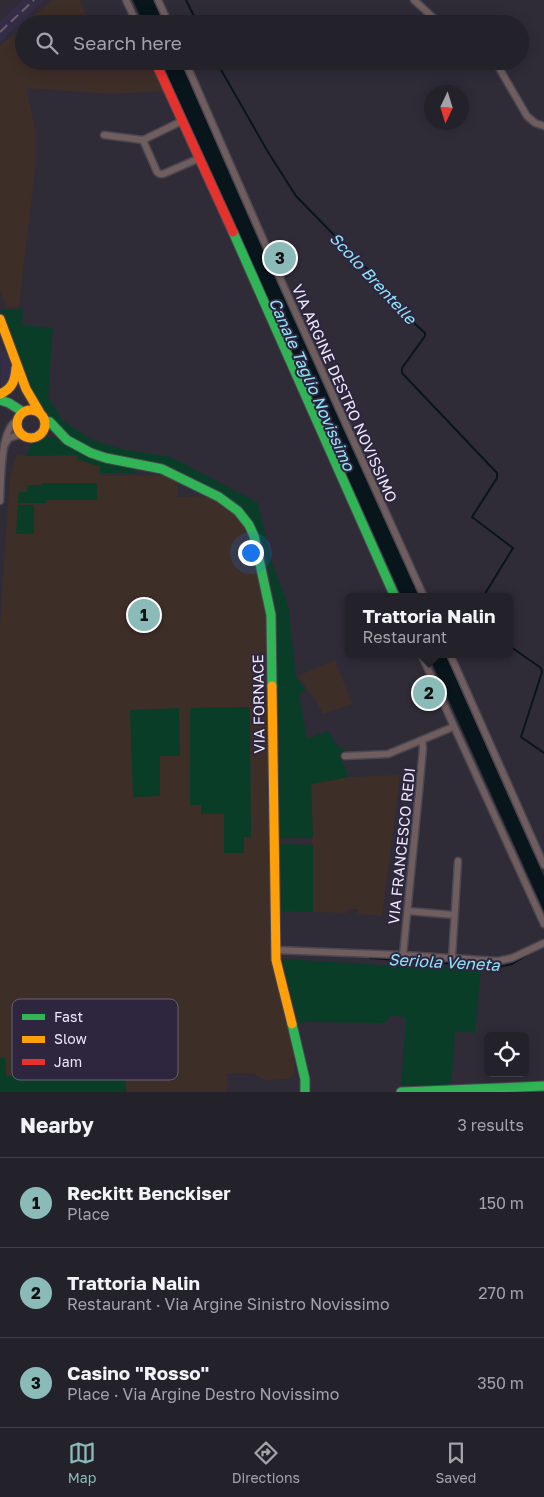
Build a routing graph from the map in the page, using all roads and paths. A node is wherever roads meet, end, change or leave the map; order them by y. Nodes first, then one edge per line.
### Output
1 (126, 0) edge
2 (158, 0) edge
3 (414, 0) edge
4 (133, 15) edge
5 (165, 15) edge
6 (430, 15) edge
7 (158, 70) edge
8 (189, 70) edge
9 (500, 70) edge
10 (182, 121) junction
11 (544, 126) edge
12 (104, 135) dead end
13 (143, 140) junction
14 (200, 158) junction
15 (0, 319) edge
16 (16, 362) junction
17 (26, 389) junction
18 (0, 399) edge
19 (39, 411) junction
20 (20, 416) junction
21 (45, 421) junction
22 (22, 434) junction
23 (39, 436) junction
24 (63, 437) junction
25 (3, 448) junction
26 (0, 501) edge
27 (393, 593) edge
28 (422, 593) edge
29 (422, 658) edge
30 (452, 658) edge
31 (453, 727) junction
32 (422, 740) junction
33 (344, 756) dead end
34 (458, 861) dead end
35 (544, 865) edge
36 (408, 911) junction
37 (454, 915) junction
38 (544, 924) edge
39 (544, 942) edge
40 (275, 950) junction
41 (403, 955) junction
42 (452, 958) junction
43 (544, 1086) edge
44 (305, 1092) edge
45 (401, 1092) edge

1 - 4 street
2 - 5 street
3 - 6 street
7 - 10 street
8 - 28 street, VIA ARGINE DESTRO NOVISSIMO
9 - 11 street
10 - 13 street
10 - 14 street
12 - 13 street
13 - 14 street
14 - 27 street
15 - 16 street
16 - 17 street
16 - 18 street
17 - 19 street
17 - 20 street
18 - 20 street
19 - 20 street
19 - 21 street
20 - 22 street
20 - 25 street
21 - 23 street
21 - 24 street, VIA FORNACE
22 - 23 street
22 - 25 street
23 - 24 street, VIA FORNACE
24 - 40 street, VIA FORNACE
25 - 26 street
29 - 31 street
30 - 35 street
31 - 32 street, VIA FRANCESCO REDI
31 - 38 street
32 - 33 street, VIA FRANCESCO REDI
32 - 36 street, VIA FRANCESCO REDI
34 - 37 street
36 - 37 street
36 - 41 street, VIA FRANCESCO REDI
37 - 42 street
39 - 42 street
40 - 41 street
40 - 44 street, VIA FORNACE
41 - 42 street
43 - 45 street

